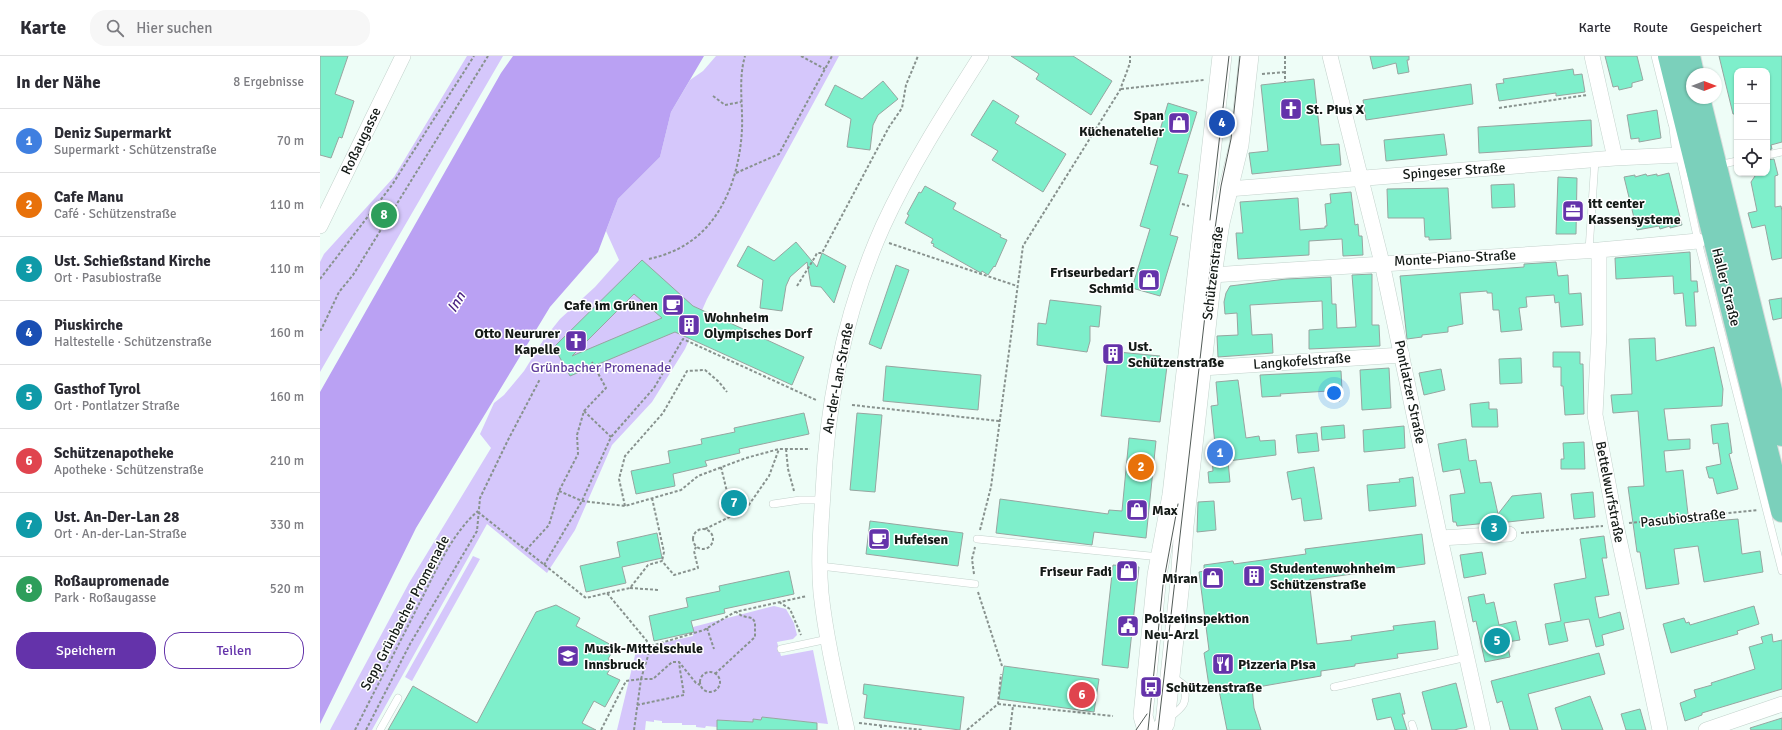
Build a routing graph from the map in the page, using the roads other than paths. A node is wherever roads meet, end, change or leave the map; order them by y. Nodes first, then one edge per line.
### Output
1 (403, 56) edge
2 (982, 56) edge
3 (1222, 56) edge
4 (1249, 56) edge
5 (1330, 56) edge
6 (1592, 56) edge
7 (1671, 58) edge
8 (1686, 69) edge
9 (1700, 104) edge
10 (1782, 152) edge
11 (1770, 154) edge
12 (1680, 155) junction
13 (1615, 158) junction
14 (1594, 160) junction
15 (1734, 162) edge
16 (1716, 166) junction
17 (1360, 178) junction
18 (1228, 189) junction
19 (320, 226) edge
20 (1698, 241) junction
21 (1594, 250) junction
22 (1382, 263) junction
23 (1212, 275) junction
24 (1402, 355) junction
25 (1202, 368) junction
26 (1782, 435) edge
27 (822, 500) junction
28 (773, 504) dead end
29 (1782, 511) edge
30 (1508, 534) road end
31 (1440, 538) junction
32 (977, 539) road end
33 (1160, 557) junction
34 (820, 566) junction
35 (1782, 571) edge
36 (975, 584) road end
37 (828, 639) junction
38 (781, 649) dead end
39 (1467, 657) junction
40 (1334, 686) dead end
41 (398, 698) dead end
42 (1782, 704) edge
43 (851, 726) edge
44 (1163, 726) edge
45 (380, 730) edge
46 (1147, 730) edge
47 (1483, 730) edge
48 (1660, 730) edge
49 (1706, 730) edge

1 - 19 street, Roßaugasse
2 - 27 street, An-der-Lan-Straße
3 - 33 street, Schützenstraße
4 - 18 street, Schützenstraße
5 - 17 street, Pontlatzer Straße
6 - 13 street
7 - 8 main road
7 - 12 street
7 - 29 main road, Haller Straße
9 - 16 main road, Haller Straße
10 - 11 lane
12 - 13 street, Spingeser Straße
12 - 20 lane
13 - 14 street, Spingeser Straße
14 - 17 street, Spingeser Straße
14 - 21 lane
15 - 16 lane
16 - 26 main road, Haller Straße
17 - 18 street, Spingeser Straße
17 - 22 street, Pontlatzer Straße
18 - 23 street, Schützenstraße
20 - 21 street, Monte-Piano-Straße
20 - 35 lane
21 - 22 street, Monte-Piano-Straße
21 - 48 street, Bettelwurfstraße
22 - 23 street, Monte-Piano-Straße
22 - 24 street, Pontlatzer Straße
23 - 25 street, Schützenstraße
24 - 25 street, Langkofelstraße
24 - 31 street, Pontlatzer Straße
25 - 44 street, Schützenstraße
27 - 28 lane
27 - 34 street, An-der-Lan-Straße
30 - 31 street
31 - 39 street, Pontlatzer Straße
32 - 33 lane
33 - 46 street, Schützenstraße
34 - 36 lane
34 - 37 street, An-der-Lan-Straße
37 - 38 lane
37 - 43 street, An-der-Lan-Straße
39 - 40 lane
39 - 47 street, Pontlatzer Straße
41 - 45 lane
42 - 49 street

